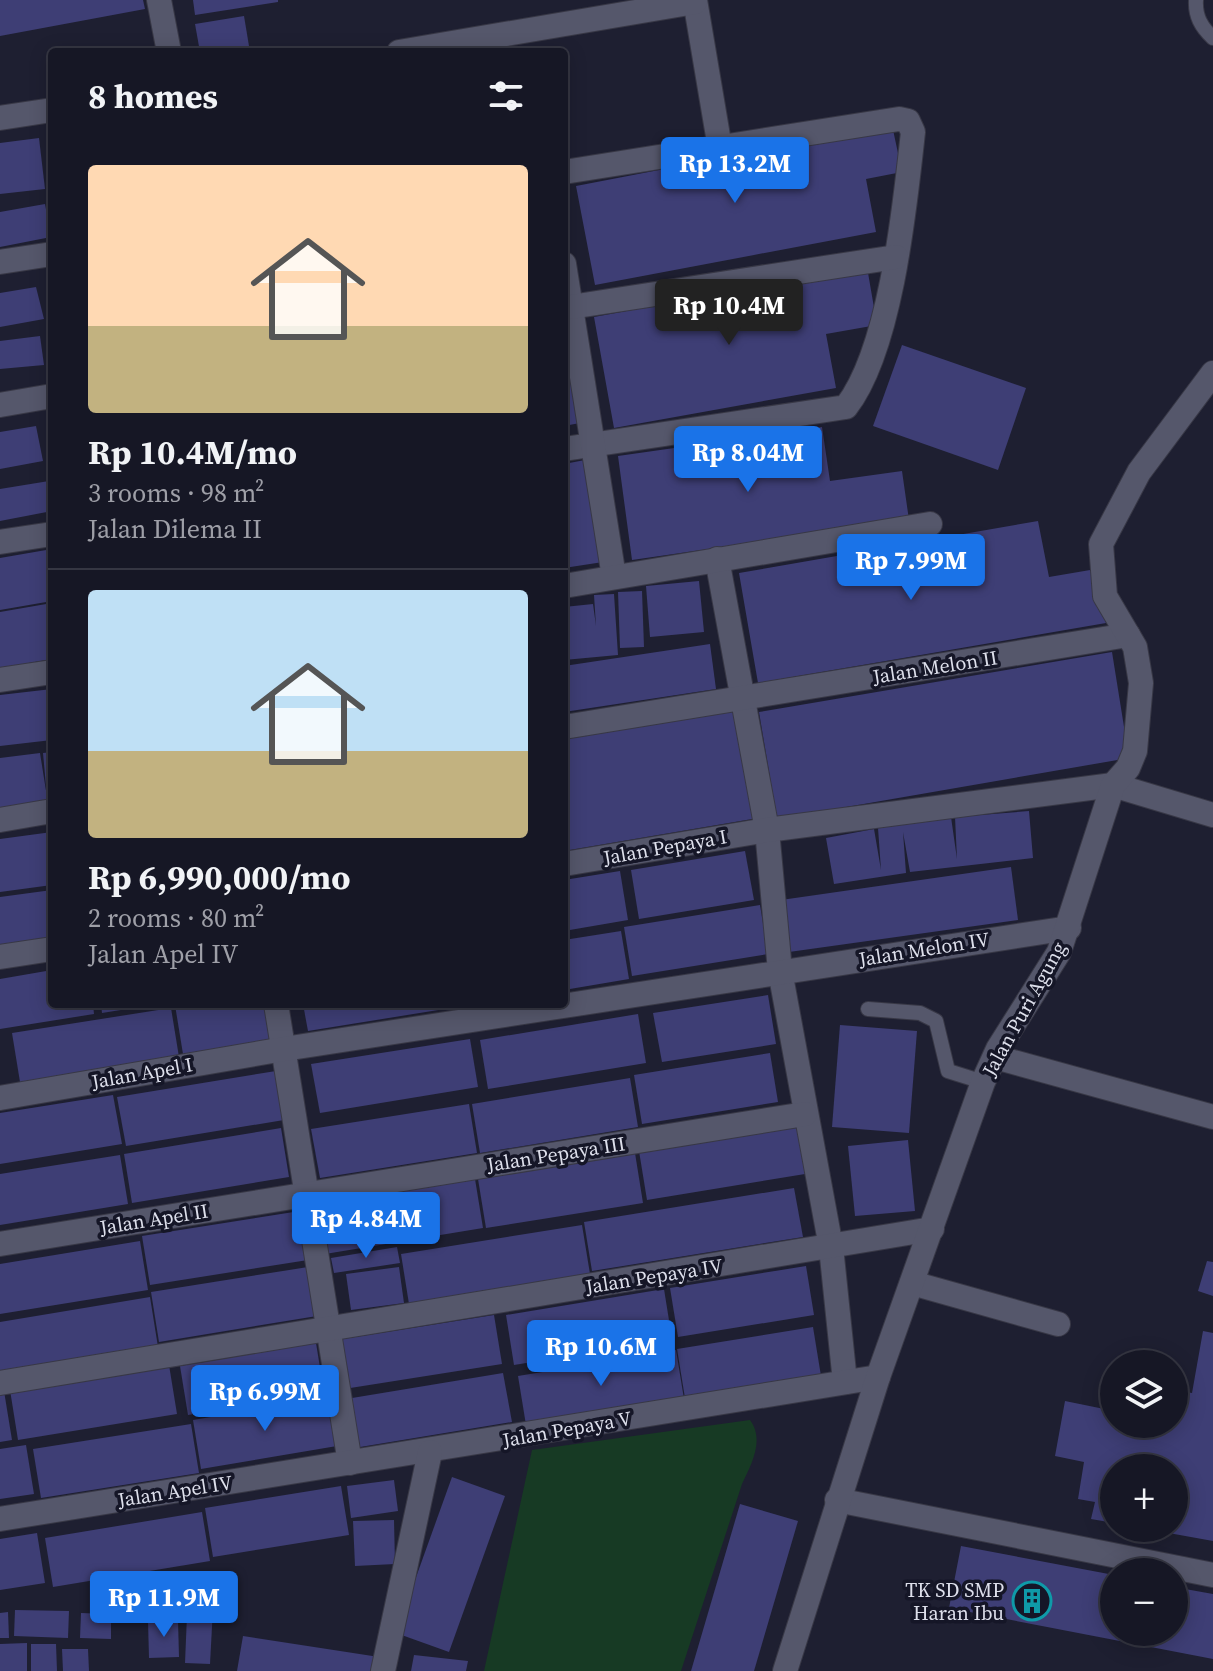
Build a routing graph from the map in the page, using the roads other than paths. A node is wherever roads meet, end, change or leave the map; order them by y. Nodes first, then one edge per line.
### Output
1 (159, 0) edge
2 (1196, 0) edge
3 (695, 1) edge
4 (1213, 38) edge
5 (168, 48) edge
6 (422, 48) edge
7 (48, 111) edge
8 (0, 118) edge
9 (720, 148) junction
10 (568, 171) edge
11 (48, 255) edge
12 (896, 257) junction
13 (0, 262) edge
14 (568, 307) edge
15 (568, 312) edge
16 (1213, 373) edge
17 (48, 397) edge
18 (0, 405) edge
19 (592, 444) junction
20 (568, 448) edge
21 (930, 524) dead end
22 (48, 535) edge
23 (0, 542) edge
24 (717, 559) junction
25 (614, 577) junction
26 (568, 585) edge
27 (1128, 635) junction
28 (48, 673) edge
29 (0, 680) edge
30 (741, 698) junction
31 (568, 726) edge
32 (1113, 785) junction
33 (48, 812) edge
34 (1213, 815) edge
35 (0, 820) edge
36 (767, 830) junction
37 (568, 863) edge
38 (1069, 928) junction
39 (48, 950) edge
40 (0, 957) edge
41 (780, 971) junction
42 (568, 1004) edge
43 (277, 1008) edge
44 (545, 1008) edge
45 (868, 1009) dead end
46 (284, 1049) junction
47 (995, 1057) junction
48 (983, 1082) junction
49 (0, 1098) edge
50 (805, 1114) junction
51 (1213, 1117) edge
52 (307, 1193) junction
53 (932, 1229) junction
54 (0, 1244) edge
55 (831, 1247) junction
56 (912, 1283) junction
57 (1058, 1324) dead end
58 (329, 1328) junction
59 (878, 1377) junction
60 (845, 1382) junction
61 (0, 1383) edge
62 (430, 1452) junction
63 (350, 1463) junction
64 (837, 1500) junction
65 (0, 1519) edge
66 (1213, 1575) edge
67 (383, 1671) edge
68 (785, 1671) edge

1 - 5 street
2 - 4 lane
3 - 6 street
3 - 9 street
7 - 8 street
9 - 10 street
9 - 12 street
11 - 13 street
12 - 14 street
12 - 19 street
15 - 19 street
16 - 27 street, Jalan Puri Agung
17 - 18 street
19 - 20 street
19 - 25 street
21 - 24 street
22 - 23 street
24 - 25 street
24 - 30 street
25 - 26 street
27 - 30 street, Jalan Melon II
27 - 32 street, Jalan Puri Agung
28 - 29 street
30 - 31 street, Jalan Melon II
30 - 36 street
32 - 34 street
32 - 36 street, Jalan Pepaya I
32 - 38 street, Jalan Puri Agung
33 - 35 street
36 - 37 street, Jalan Pepaya I
36 - 41 street
38 - 41 street, Jalan Melon IV
38 - 47 street, Jalan Puri Agung
39 - 40 street
41 - 42 street, Jalan Melon IV
41 - 50 street
43 - 46 street
44 - 46 street, Jalan Melon IV
45 - 48 lane
46 - 49 street, Jalan Apel I
46 - 52 street
47 - 48 street, Jalan Puri Agung
47 - 51 street
48 - 53 street, Jalan Puri Agung
50 - 52 street, Jalan Pepaya III
50 - 55 street
52 - 54 street, Jalan Apel II
52 - 58 street
53 - 55 street, Jalan Pepaya IV
53 - 56 street, Jalan Puri Agung
55 - 58 street, Jalan Pepaya IV
55 - 60 street
56 - 57 street
56 - 59 street, Jalan Puri Agung
58 - 61 street, Jalan Pepaya IV
58 - 63 street
59 - 60 street, Jalan Pepaya V
59 - 64 street, Jalan Puri Agung
60 - 62 street, Jalan Pepaya V
62 - 63 street, Jalan Pepaya V
62 - 67 street
63 - 65 street, Jalan Apel IV
64 - 66 street
64 - 68 street, Jalan Puri Agung

